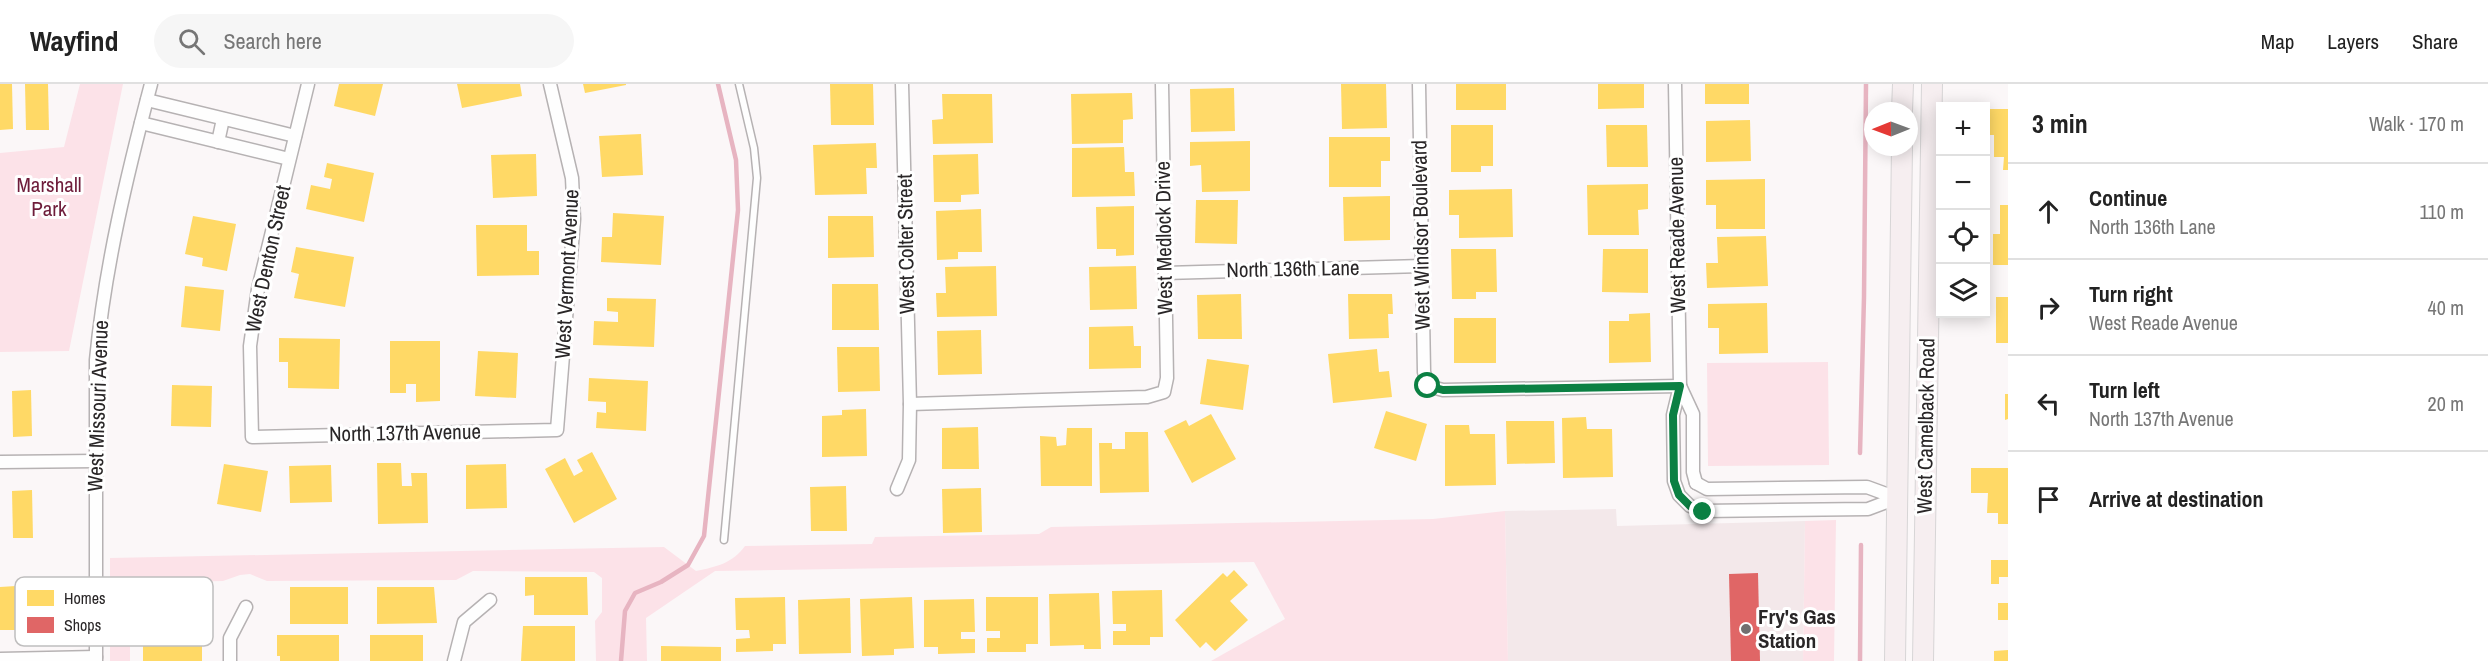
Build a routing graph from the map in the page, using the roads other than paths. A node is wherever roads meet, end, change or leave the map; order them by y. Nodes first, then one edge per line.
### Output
1 (151, 84) edge
2 (308, 84) edge
3 (550, 84) edge
4 (739, 84) edge
5 (902, 84) edge
6 (1162, 84) edge
7 (1419, 84) edge
8 (1675, 84) edge
9 (1903, 84) edge
10 (1932, 84) edge
11 (147, 100) junction
12 (1902, 102) edge
13 (224, 119) junction
14 (141, 123) junction
15 (295, 136) junction
16 (218, 142) junction
17 (1902, 156) edge
18 (289, 159) junction
19 (1422, 266) junction
20 (1165, 273) junction
21 (1680, 386) junction
22 (910, 404) junction
23 (557, 430) joint
24 (1693, 431) junction
25 (1673, 432) junction
26 (252, 436) joint
27 (96, 461) junction
28 (0, 462) edge
29 (1696, 483) junction
30 (897, 489) dead end
31 (1679, 495) junction
32 (1897, 498) junction
33 (1925, 498) junction
34 (724, 540) dead end
35 (96, 577) edge
36 (490, 600) dead end
37 (246, 607) dead end
38 (0, 659) edge
39 (96, 659) edge
40 (230, 661) edge
41 (453, 661) edge
42 (1895, 661) edge
43 (1923, 661) edge

1 - 11 street, West Missouri Avenue
2 - 15 street, West Denton Street
3 - 23 street, West Vermont Avenue
4 - 34 lane
5 - 22 street, West Colter Street
6 - 20 street, West Medlock Drive
7 - 19 street, West Windsor Boulevard
8 - 21 street, West Reade Avenue
9 - 12 main road
10 - 33 main road, West Camelback Road
11 - 13 street
11 - 14 street, West Missouri Avenue
13 - 15 street
13 - 16 street
14 - 16 street
14 - 27 street, West Missouri Avenue
15 - 18 street, West Denton Street
16 - 18 street
17 - 32 main road, West Camelback Road
18 - 26 street, West Denton Street
19 - 20 street, North 136th Lane
19 - 21 street, West Windsor Boulevard
20 - 22 street, West Medlock Drive
21 - 24 street, West Reade Avenue
21 - 25 street, West Reade Avenue
22 - 30 street, West Colter Street
23 - 26 street, North 137th Avenue
24 - 25 street
24 - 29 street, West Reade Avenue
25 - 31 street, West Reade Avenue
27 - 28 street
27 - 35 street, West Missouri Avenue
29 - 31 street
29 - 32 street
31 - 32 street
32 - 33 main road
32 - 42 main road, West Camelback Road
33 - 43 main road, West Camelback Road
36 - 41 street
37 - 40 street
38 - 39 street

